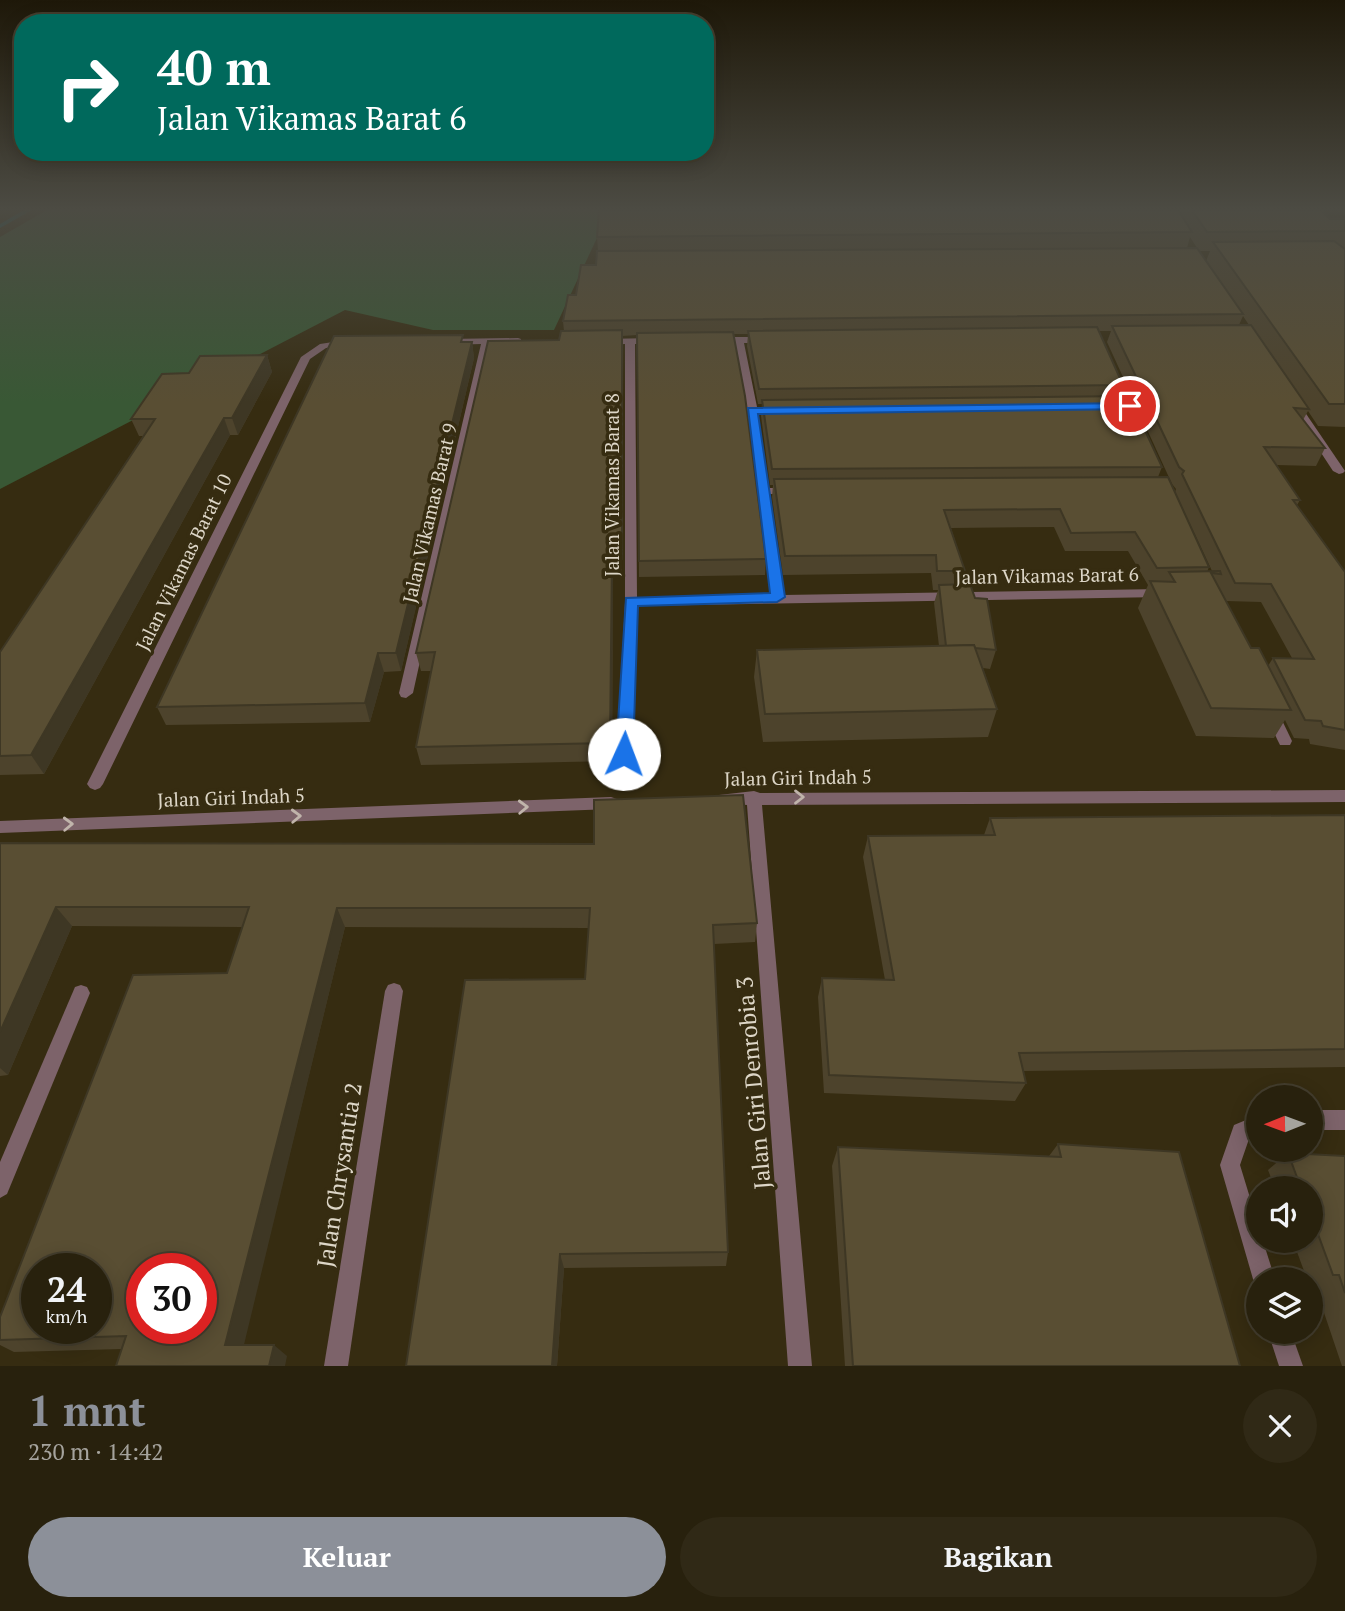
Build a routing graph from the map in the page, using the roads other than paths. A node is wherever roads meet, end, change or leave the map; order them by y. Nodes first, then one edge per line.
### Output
1 (739, 340) junction
2 (780, 340) edge
3 (486, 341) junction
4 (525, 341) edge
5 (591, 341) edge
6 (671, 341) edge
7 (698, 341) edge
8 (431, 342) edge
9 (630, 342) junction
10 (362, 343) edge
11 (1287, 393) edge
12 (752, 410) junction
13 (794, 410) edge
14 (1339, 471) dead end
15 (764, 491) junction
16 (806, 491) edge
17 (1171, 593) edge
18 (777, 597) junction
19 (631, 602) junction
20 (406, 693) dead end
21 (1267, 704) edge
22 (1286, 741) dead end
23 (624, 754) dead end
24 (95, 784) dead end
25 (1345, 796) edge
26 (754, 797) junction
27 (708, 800) edge
28 (625, 803) edge
29 (0, 827) edge
30 (394, 991) dead end
31 (81, 993) dead end
32 (1323, 1120) edge
33 (1345, 1120) edge
34 (1246, 1130) edge
35 (0, 1187) edge
36 (1260, 1267) edge
37 (1284, 1344) edge
38 (336, 1366) edge
39 (800, 1366) edge
40 (1291, 1366) edge

1 - 2 street
1 - 7 street
1 - 12 street
3 - 4 street
3 - 8 street
3 - 20 street, Jalan Vikamas Barat 9
5 - 9 street
6 - 9 street
9 - 19 street, Jalan Vikamas Barat 8
10 - 24 street, Jalan Vikamas Barat 10
11 - 14 street
12 - 13 street
12 - 15 street
15 - 16 street
15 - 18 street
17 - 18 street, Jalan Vikamas Barat 6
18 - 19 street, Jalan Vikamas Barat 6
19 - 23 street, Jalan Vikamas Barat 8
21 - 22 street
26 -> 25 street, Jalan Giri Indah 5
26 - 27 street, Jalan Giri Indah 5
26 - 39 street, Jalan Giri Denrobia 3
29 -> 28 street, Jalan Giri Indah 5
30 - 38 street, Jalan Chrysantia 2
31 - 35 street
32 - 33 street
34 - 36 street
37 - 40 street

